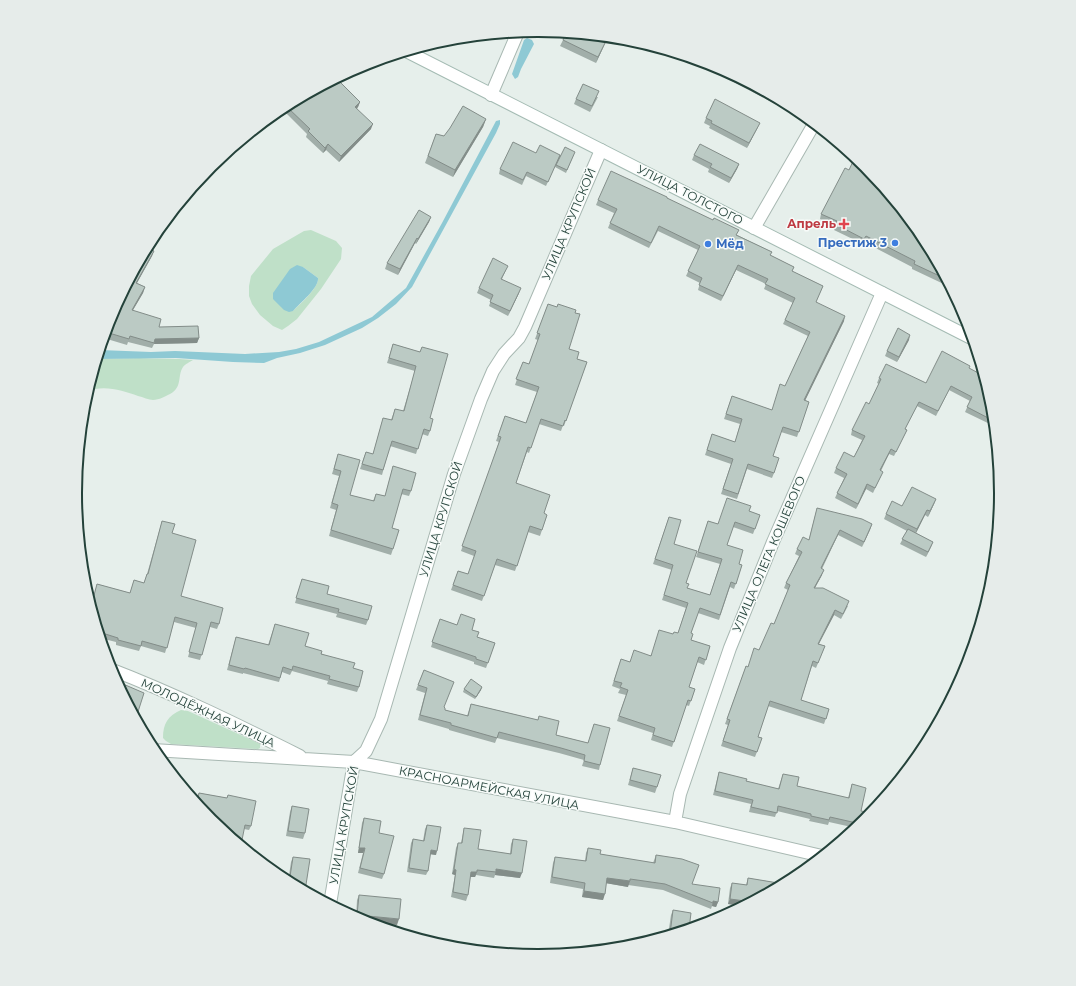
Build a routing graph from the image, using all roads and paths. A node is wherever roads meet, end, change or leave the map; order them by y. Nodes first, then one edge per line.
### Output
1 (516, 38) edge
2 (413, 55) edge
3 (491, 95) junction
4 (812, 128) edge
5 (601, 150) junction
6 (754, 228) junction
7 (882, 293) junction
8 (966, 335) edge
9 (119, 673) edge
10 (162, 751) edge
11 (304, 759) junction
12 (354, 762) junction
13 (675, 822) junction
14 (816, 855) edge
15 (331, 899) edge

1 - 3 street
2 - 3 street, УЛИЦА ТОЛСТОГО
3 - 5 street, УЛИЦА ТОЛСТОГО
4 - 6 street
5 - 6 street, УЛИЦА ТОЛСТОГО
5 - 12 street, УЛИЦА КРУПСКОЙ
6 - 7 street, УЛИЦА ТОЛСТОГО
7 - 8 street, УЛИЦА ТОЛСТОГО
7 - 13 street, УЛИЦА ОЛЕГА КОШЕВОГО
9 - 11 street, МОЛОДЁЖНАЯ УЛИЦА
10 - 11 street, КРАСНОАРМЕЙСКАЯ УЛИЦА
11 - 12 street, КРАСНОАРМЕЙСКАЯ УЛИЦА
12 - 13 street, КРАСНОАРМЕЙСКАЯ УЛИЦА
12 - 15 street, УЛИЦА КРУПСКОЙ
13 - 14 street, КРАСНОАРМЕЙСКАЯ УЛИЦА

